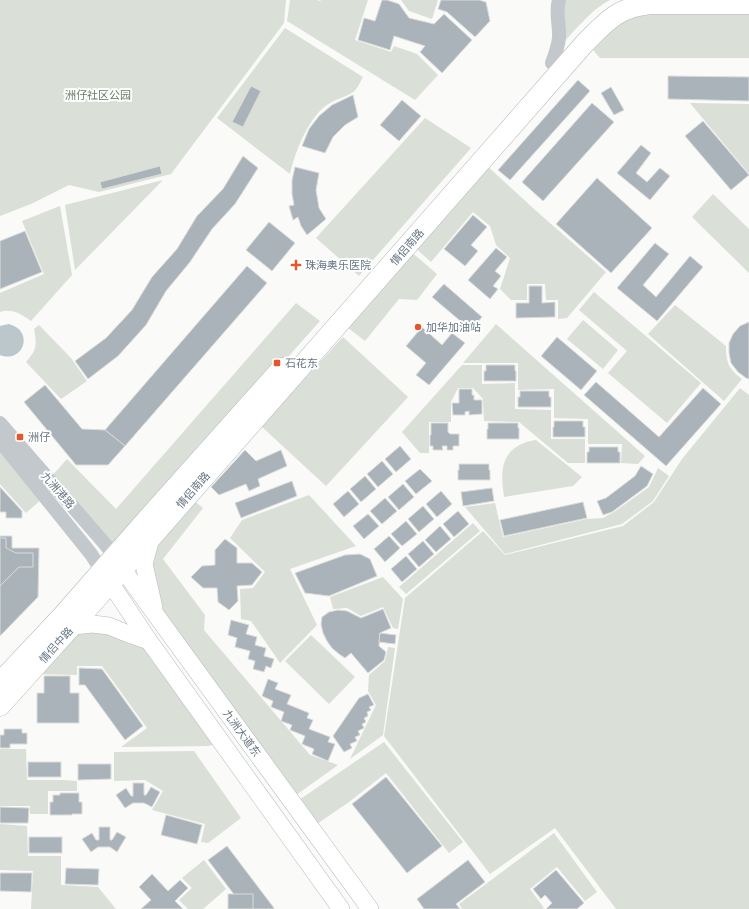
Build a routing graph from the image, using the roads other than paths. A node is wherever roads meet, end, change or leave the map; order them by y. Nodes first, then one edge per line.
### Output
1 (559, 0) edge
2 (615, 0) edge
3 (631, 2) edge
4 (749, 4) edge
5 (552, 63) junction
6 (0, 423) edge
7 (0, 441) edge
8 (151, 538) junction
9 (113, 570) junction
10 (155, 614) junction
11 (73, 626) junction
12 (149, 641) junction
13 (202, 679) junction
14 (0, 682) edge
15 (187, 693) junction
16 (0, 706) edge
17 (341, 909) edge
18 (370, 909) edge

1 - 5 street
2 - 5 highway, 情侣南路
3 - 4 highway, 情侣南路
3 - 8 highway, 情侣南路
5 - 9 highway, 情侣南路
6 - 9 street, 九洲港路
7 - 9 street, 九洲港路
8 - 9 highway, 情侣南路
8 - 10 main road
9 - 10 main road, 九洲大道东
9 - 11 highway, 情侣中路
9 - 12 main road, 九洲大道东
9 - 14 highway, 情侣中路
10 - 13 main road, 九洲大道东
11 - 12 main road
11 - 16 highway, 情侣中路
12 - 15 main road, 九洲大道东
13 - 15 main road
13 - 18 main road, 九洲大道东
15 - 17 main road, 九洲大道东

